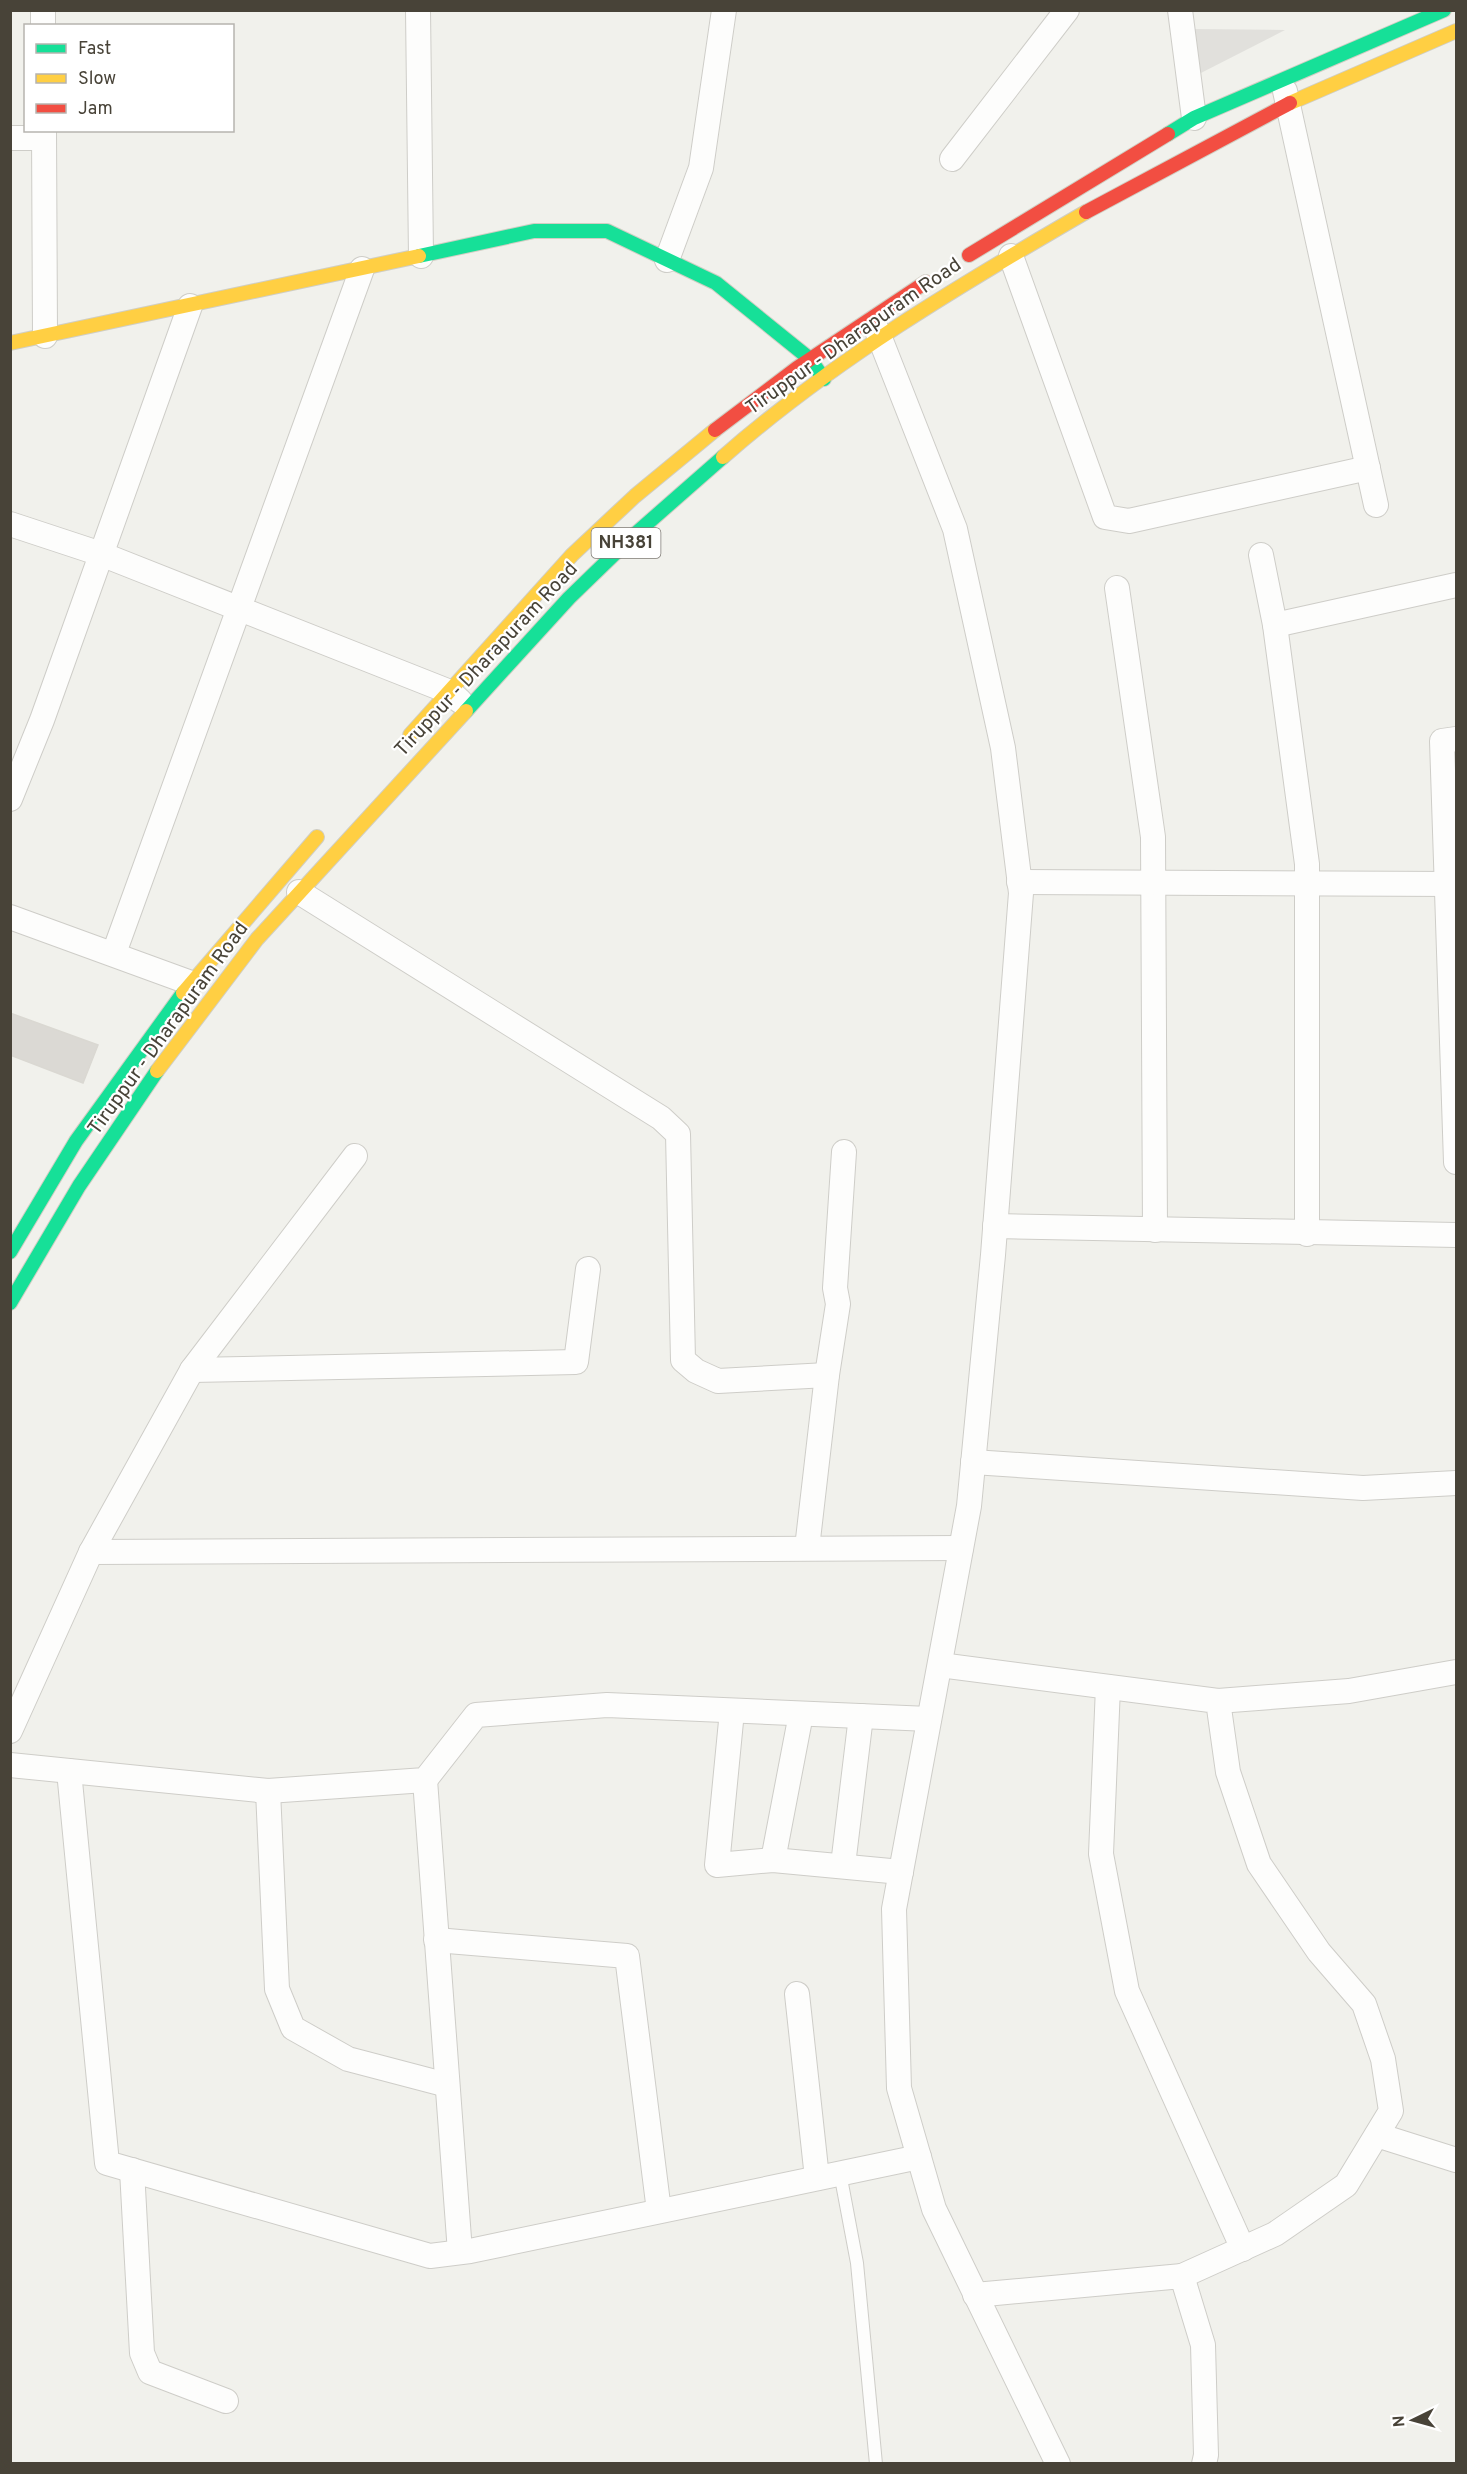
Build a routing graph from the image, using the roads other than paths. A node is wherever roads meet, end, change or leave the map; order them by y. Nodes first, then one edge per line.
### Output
1 (418, 10) edge
2 (724, 10) edge
3 (1067, 10) edge
4 (1180, 10) edge
5 (1444, 10) edge
6 (1401, 19) edge
7 (1456, 31) edge
8 (1283, 80) junction
9 (1288, 104) junction
10 (1194, 118) junction
11 (44, 134) edge
12 (10, 138) edge
13 (952, 159) dead end
14 (1011, 255) junction
15 (421, 256) junction
16 (667, 260) junction
17 (958, 262) dead end
18 (362, 269) junction
19 (939, 274) dead end
20 (190, 306) junction
21 (871, 316) junction
22 (45, 336) junction
23 (880, 338) junction
24 (10, 343) edge
25 (810, 359) junction
26 (824, 379) junction
27 (1368, 468) junction
28 (1376, 505) dead end
29 (10, 524) edge
30 (101, 554) junction
31 (1261, 555) dead end
32 (1456, 585) edge
33 (1117, 588) dead end
34 (239, 610) junction
35 (1275, 625) junction
36 (458, 700) junction
37 (1456, 740) edge
38 (402, 744) dead end
39 (10, 799) edge
40 (330, 823) dead end
41 (1020, 882) junction
42 (1154, 883) junction
43 (1307, 883) junction
44 (1452, 884) edge
45 (299, 892) junction
46 (10, 917) edge
47 (114, 953) junction
48 (191, 983) junction
49 (844, 1152) dead end
50 (355, 1156) dead end
51 (1456, 1162) edge
52 (995, 1226) junction
53 (1155, 1230) junction
54 (1307, 1234) junction
55 (1456, 1235) edge
56 (10, 1252) edge
57 (588, 1269) dead end
58 (10, 1303) edge
59 (192, 1370) junction
60 (827, 1375) junction
61 (974, 1462) junction
62 (1456, 1483) edge
63 (807, 1548) junction
64 (961, 1548) junction
65 (91, 1552) junction
66 (940, 1665) junction
67 (1456, 1672) edge
68 (1108, 1687) junction
69 (1218, 1701) junction
70 (732, 1711) junction
71 (801, 1714) junction
72 (861, 1716) junction
73 (929, 1719) junction
74 (10, 1731) edge
75 (10, 1766) edge
76 (69, 1771) junction
77 (425, 1780) junction
78 (268, 1791) junction
79 (773, 1860) junction
80 (843, 1865) junction
81 (901, 1872) junction
82 (436, 1940) junction
83 (797, 1994) dead end
84 (447, 2085) junction
85 (1377, 2134) junction
86 (919, 2157) junction
87 (1456, 2160) edge
88 (132, 2170) junction
89 (829, 2176) junction
90 (658, 2211) junction
91 (1243, 2249) junction
92 (460, 2252) junction
93 (1182, 2276) junction
94 (975, 2295) junction
95 (226, 2400) dead end
96 (876, 2463) edge
97 (1058, 2463) edge
98 (1204, 2463) edge

1 - 15 street
2 - 16 street
3 - 13 street
4 - 10 street
5 - 6 main road
6 - 8 main road
7 - 9 main road, Tiruppur - Dharapuram Road / NH381
8 - 9 street
8 - 10 main road
9 - 14 main road, Tiruppur - Dharapuram Road / NH381
9 - 27 street
10 - 17 main road
11 - 12 street
11 - 22 street
14 - 23 main road, Tiruppur - Dharapuram Road / NH381
14 - 27 street
15 - 16 main road
15 - 18 main road
16 - 25 main road
18 - 20 main road
18 - 34 street
19 - 21 main road, NH381
20 - 22 main road
20 - 30 street
21 - 23 street
21 - 25 main road, NH381
22 - 24 main road
23 - 26 main road, Tiruppur - Dharapuram Road / NH381
23 - 41 street
25 - 26 main road
25 - 36 main road, NH381
26 - 36 main road, Tiruppur - Dharapuram Road / NH381
27 - 28 street
29 - 30 street
30 - 34 street
30 - 39 street
31 - 35 street
32 - 35 street
33 - 42 street
34 - 36 street
34 - 47 street
35 - 43 street
36 - 38 main road, NH381
36 - 45 main road, Tiruppur - Dharapuram Road / NH381
37 - 44 street
40 - 48 main road
41 - 42 street
41 - 52 street
42 - 43 street
42 - 53 street
43 - 44 street
43 - 54 street
44 - 51 street
45 - 58 main road, Tiruppur - Dharapuram Road / NH381
45 - 60 street
46 - 47 street
47 - 48 street
48 - 56 main road
49 - 60 street
50 - 59 street
52 - 53 street
52 - 61 street
53 - 54 street
54 - 55 street
57 - 59 street
59 - 65 street
60 - 63 street
61 - 62 street
61 - 64 street
63 - 64 street
63 - 65 street
64 - 66 street
65 - 74 street
66 - 68 street
66 - 73 street
67 - 69 street
68 - 69 street
68 - 91 street
69 - 85 street
70 - 71 street
70 - 77 street
70 - 79 street
71 - 72 street
71 - 79 street
72 - 73 street
72 - 80 street
73 - 81 street
75 - 76 street
76 - 78 street
76 - 88 street
77 - 78 street
77 - 82 street
78 - 84 street
79 - 80 street
80 - 81 street
81 - 86 street
82 - 84 street
82 - 90 street
83 - 89 street
84 - 92 street
85 - 87 street
85 - 91 street
86 - 89 street
86 - 94 street
88 - 92 street
88 - 95 street
89 - 90 street
89 - 96 lane
90 - 92 street
91 - 93 street
93 - 94 street
93 - 98 street
94 - 97 street

